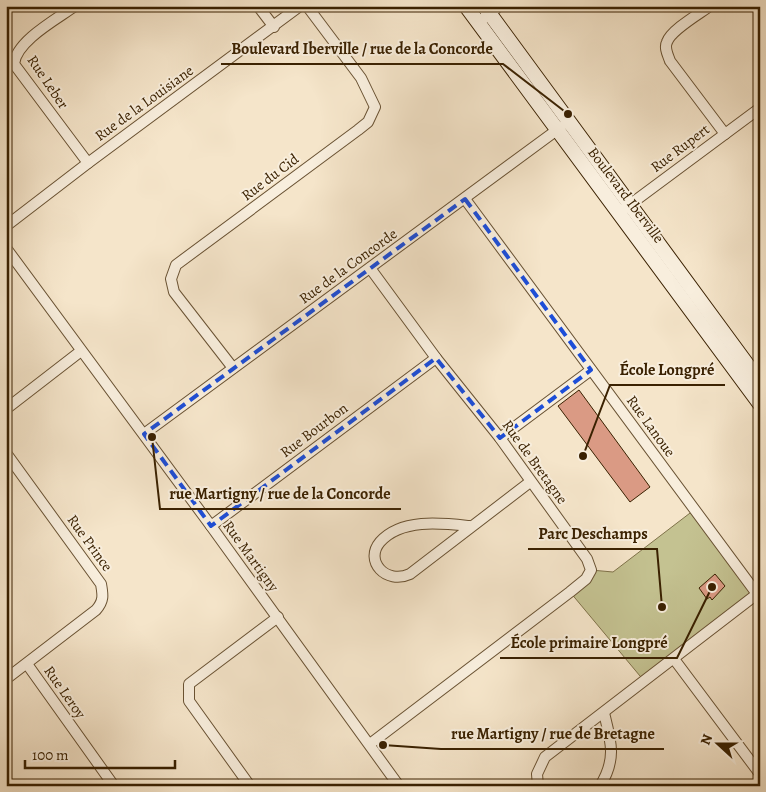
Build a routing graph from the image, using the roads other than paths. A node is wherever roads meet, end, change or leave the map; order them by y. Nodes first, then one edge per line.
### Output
1 (75, 6) edge
2 (258, 6) edge
3 (300, 6) edge
4 (307, 6) edge
5 (466, 6) edge
6 (710, 6) edge
7 (487, 12) edge
8 (274, 27) junction
9 (760, 108) edge
10 (562, 126) junction
11 (725, 134) junction
12 (88, 163) junction
13 (465, 199) junction
14 (624, 209) junction
15 (6, 226) edge
16 (6, 248) edge
17 (370, 268) junction
18 (81, 351) junction
19 (436, 358) junction
20 (233, 368) junction
21 (591, 370) junction
22 (760, 382) edge
23 (760, 404) edge
24 (6, 409) edge
25 (144, 434) junction
26 (500, 438) junction
27 (6, 452) edge
28 (530, 482) junction
29 (211, 526) junction
30 (469, 526) junction
31 (758, 596) edge
32 (278, 617) junction
33 (674, 659) junction
34 (27, 664) junction
35 (6, 679) edge
36 (604, 713) junction
37 (370, 744) junction
38 (760, 774) edge
39 (114, 786) edge
40 (250, 786) edge
41 (399, 786) edge
42 (538, 786) edge
43 (600, 786) edge

1 - 12 street, Rue Leber
2 - 8 street
3 - 8 street, Rue de la Louisiane
4 - 20 street, Rue du Cid
5 - 7 street, Boulevard Iberville
6 - 11 street
7 - 10 street, Boulevard Iberville
8 - 12 street, Rue de la Louisiane
9 - 11 street, Rue Rupert
10 - 13 street, Rue de la Concorde
10 - 14 street, Boulevard Iberville
11 - 14 street, Rue Rupert
12 - 15 street, Rue de la Louisiane
13 - 17 street, Rue de la Concorde
13 - 21 street, Rue Lanoue
14 - 22 street, Boulevard Iberville
14 - 23 street, Boulevard Iberville
16 - 18 street, Rue Martigny
17 - 19 street, Rue de Bretagne
17 - 20 street, Rue de la Concorde
18 - 24 street
18 - 25 street, Rue Martigny
19 - 26 street, Rue de Bretagne
19 - 29 street, Rue Bourbon
20 - 25 street, Rue de la Concorde
21 - 26 street
21 - 31 street, Rue Lanoue
25 - 29 street, Rue Martigny
26 - 28 street, Rue de Bretagne
27 - 34 street, Rue Prince
28 - 30 street
28 - 37 street, Rue de Bretagne
29 - 32 street, Rue Martigny
30 - 30 street
31 - 33 street
32 - 37 street, Rue Martigny
32 - 40 street
33 - 36 street
33 - 38 street
34 - 35 street, Rue Prince
34 - 39 street, Rue Leroy
36 - 42 street
36 - 43 street
37 - 41 street, Rue Martigny

